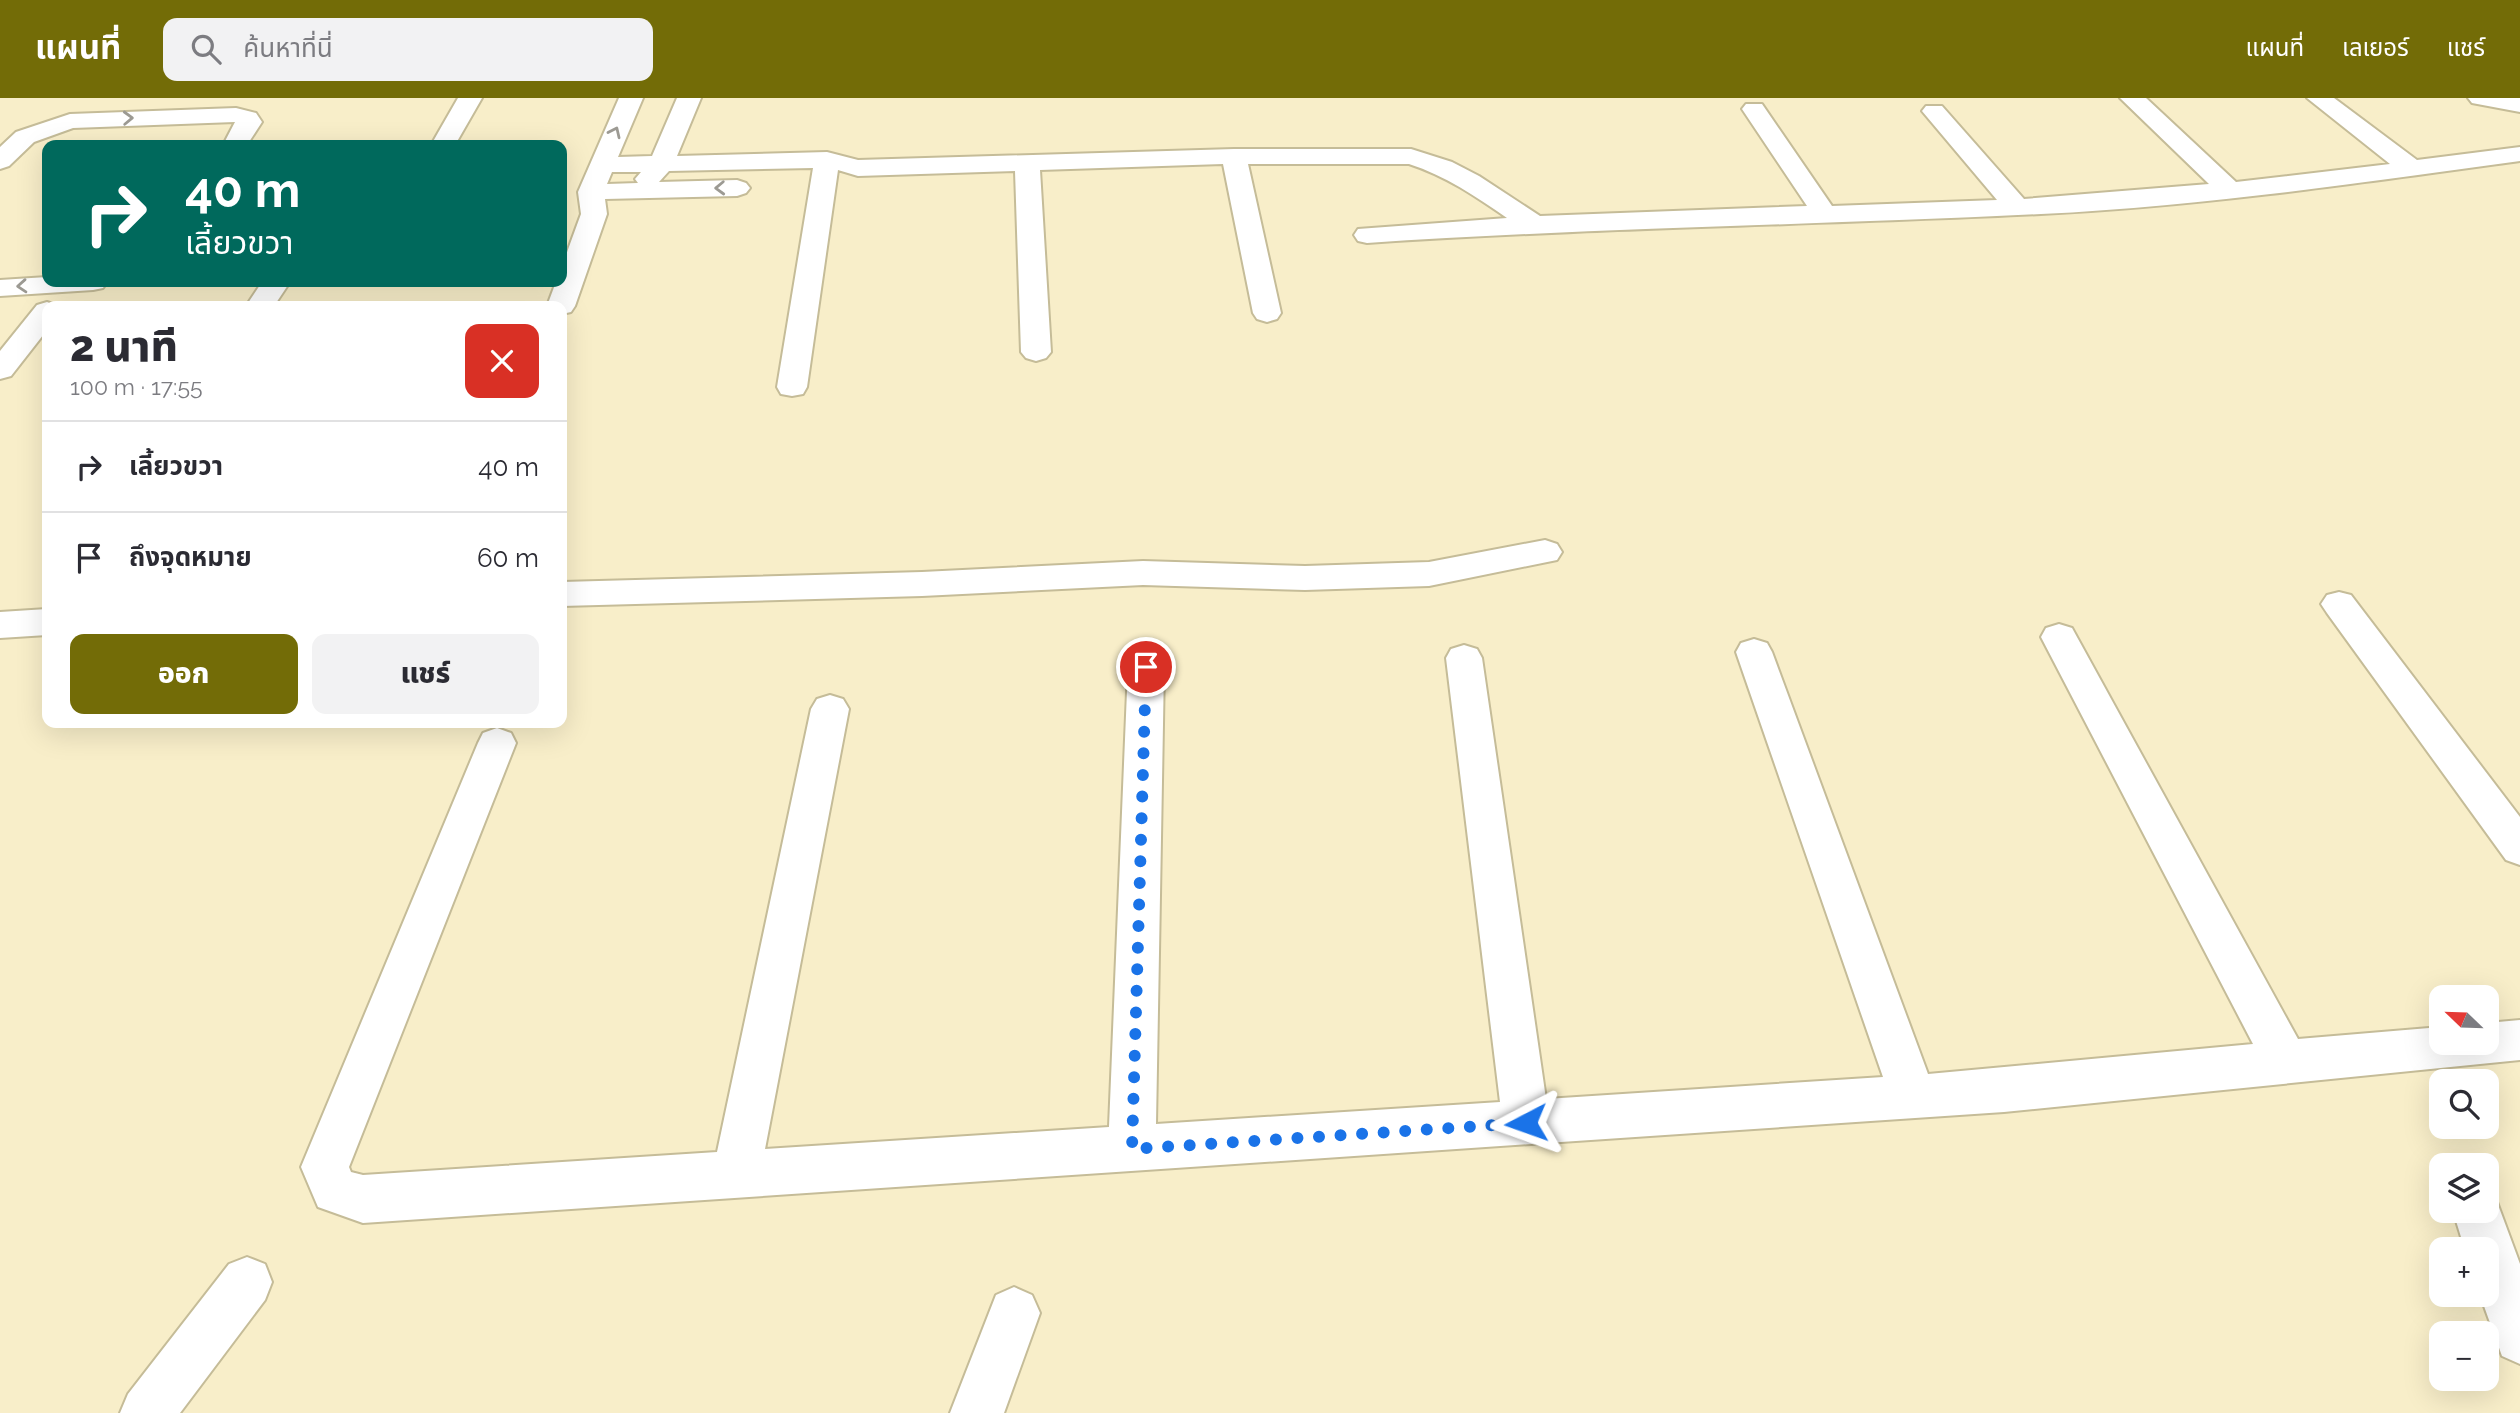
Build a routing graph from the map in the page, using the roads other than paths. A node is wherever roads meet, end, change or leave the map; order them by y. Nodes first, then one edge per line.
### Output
1 (107, 98) edge
2 (470, 98) edge
3 (631, 98) edge
4 (689, 98) edge
5 (2132, 98) edge
6 (2319, 98) edge
7 (2480, 98) edge
8 (2520, 105) edge
9 (1754, 109) dead end
10 (1934, 111) dead end
11 (84, 120) junction
12 (238, 140) edge
13 (446, 140) edge
14 (2520, 154) edge
15 (1234, 156) junction
16 (1027, 161) junction
17 (0, 162) edge
18 (662, 163) junction
19 (600, 165) junction
20 (2412, 168) junction
21 (815, 177) junction
22 (756, 187) dead end
23 (2230, 190) junction
24 (637, 191) junction
25 (2017, 207) junction
26 (591, 214) junction
27 (1825, 214) junction
28 (1534, 224) junction
29 (1367, 235) dead end
30 (567, 242) edge
31 (42, 285) edge
32 (75, 287) edge
33 (0, 288) edge
34 (57, 301) edge
35 (563, 301) edge
36 (1267, 313) dead end
37 (42, 317) edge
38 (1036, 352) dead end
39 (0, 370) edge
40 (792, 387) dead end
41 (1545, 552) dead end
42 (567, 594) edge
43 (2339, 604) dead end
44 (42, 622) edge
45 (0, 625) edge
46 (2059, 637) dead end
47 (1754, 652) dead end
48 (1464, 658) dead end
49 (1146, 667) dead end
50 (830, 709) dead end
51 (497, 743) dead end
52 (2520, 848) edge
53 (2520, 1040) edge
54 (2286, 1061) junction
55 (1913, 1097) junction
56 (1526, 1123) junction
57 (1132, 1149) junction
58 (736, 1175) junction
59 (2481, 1223) edge
60 (247, 1282) dead end
61 (1014, 1313) dead end
62 (2520, 1338) edge
63 (147, 1413) edge
64 (977, 1413) edge

1 - 11 street
2 - 13 street
19 -> 3 street
4 - 18 street
5 - 23 street
6 - 20 street
7 - 8 street
9 - 27 street
10 - 25 street
11 -> 12 street
11 - 17 street
14 - 20 street
15 - 16 street
15 - 28 street
15 - 36 street
16 - 21 street
16 - 38 street
18 - 19 street
18 - 21 street
18 - 24 street
19 - 26 street
20 - 23 street
21 - 40 street
22 -> 24 street
23 - 25 street
24 - 26 street
25 - 27 street
26 - 30 street
26 - 35 street
27 - 28 street
28 - 29 street
31 -> 33 street
32 - 34 street
37 - 39 street
41 - 42 street
43 - 52 street
44 - 45 street
46 - 54 street
47 - 55 street
48 - 56 street
49 - 57 street
50 - 58 street
51 - 58 street
53 - 54 street
54 - 55 street
55 - 56 street
56 - 57 street
57 - 58 street
59 - 62 street
60 - 63 street
61 - 64 street

